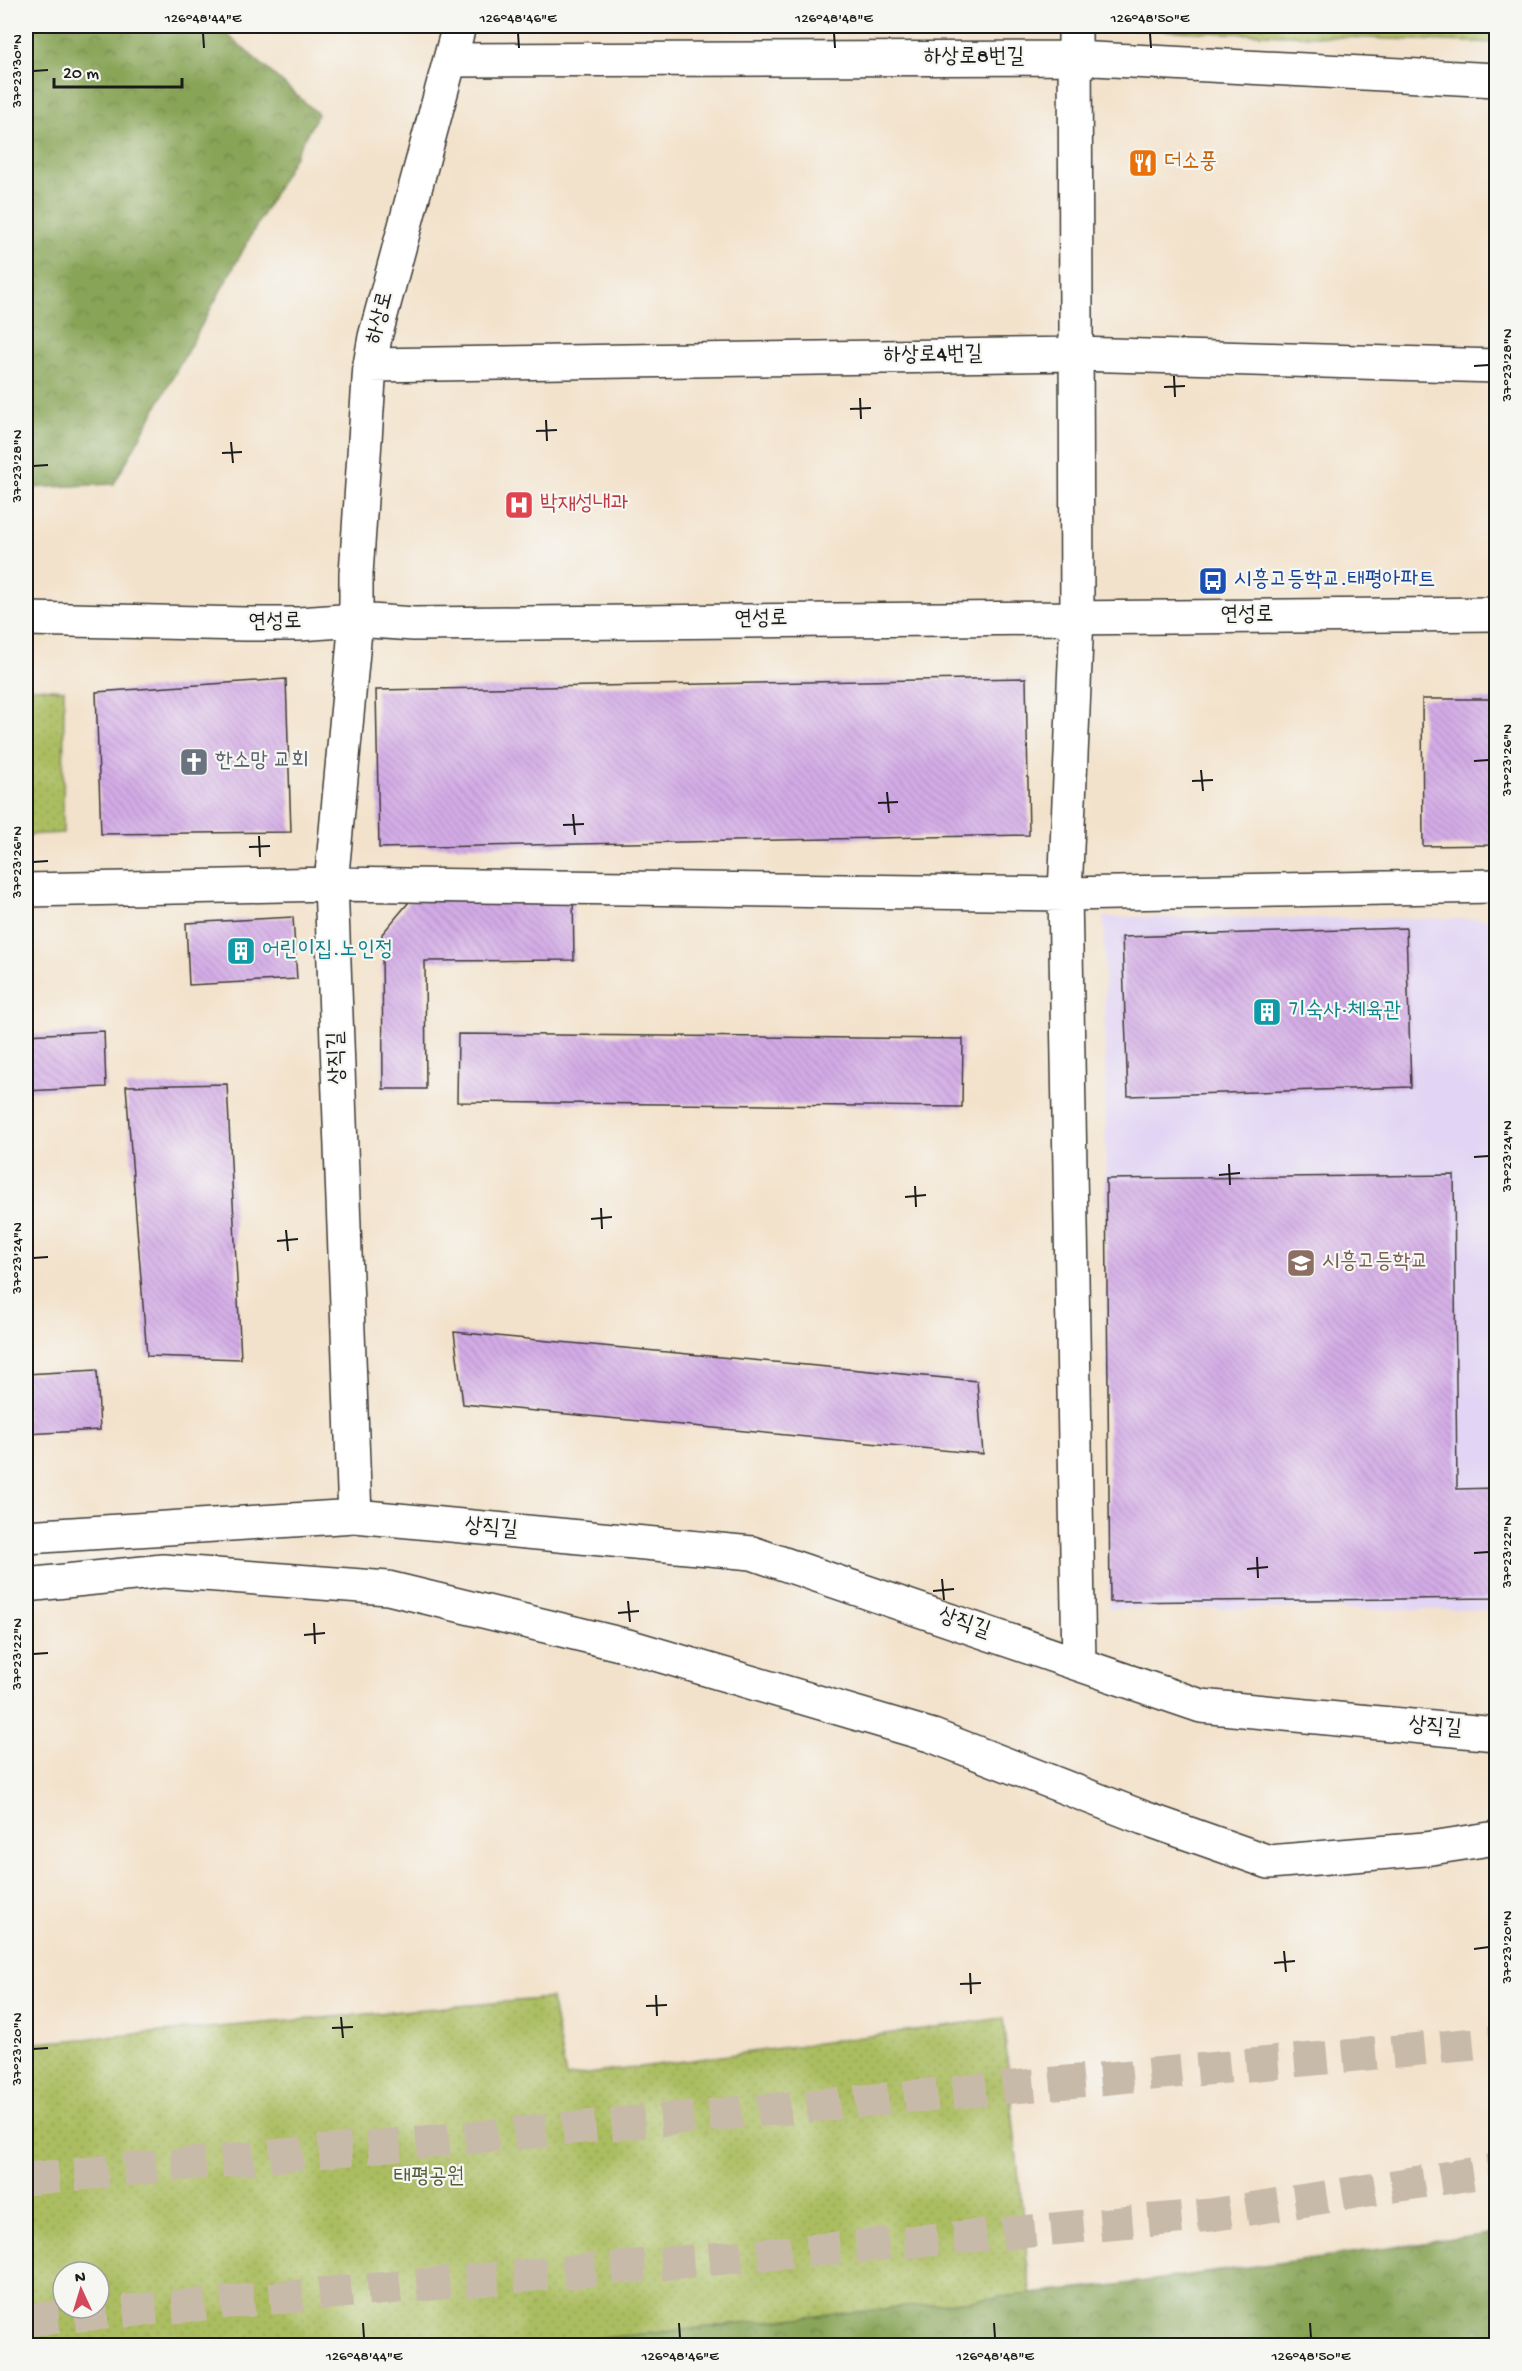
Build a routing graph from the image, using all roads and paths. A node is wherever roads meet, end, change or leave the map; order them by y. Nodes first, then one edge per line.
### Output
1 (459, 26) edge
2 (1075, 26) edge
3 (1075, 58) junction
4 (450, 60) junction
5 (1497, 80) edge
6 (1076, 354) junction
7 (370, 364) junction
8 (1497, 366) edge
9 (1497, 614) edge
10 (1077, 617) junction
11 (26, 619) edge
12 (356, 620) junction
13 (331, 884) junction
14 (1497, 886) edge
15 (26, 890) edge
16 (1065, 894) junction
17 (355, 1516) junction
18 (26, 1537) edge
19 (26, 1585) edge
20 (1079, 1663) junction
21 (1497, 1734) edge
22 (1497, 1838) edge

1 - 4 street, 하상로
2 - 3 street
3 - 4 street, 하상로8번길
3 - 5 street, 하상로8번길
3 - 6 street
4 - 7 street, 하상로
6 - 7 street, 하상로4번길
6 - 8 street, 하상로4번길
6 - 10 street
7 - 12 street, 하상로
9 - 10 street, 연성로
10 - 12 street, 연성로
10 - 16 street
11 - 12 street, 연성로
12 - 13 street, 상직길
13 - 15 street
13 - 16 street
13 - 17 street, 상직길
14 - 16 street
16 - 20 street
17 - 18 street
17 - 20 street, 상직길
19 - 22 street
20 - 21 street, 상직길

